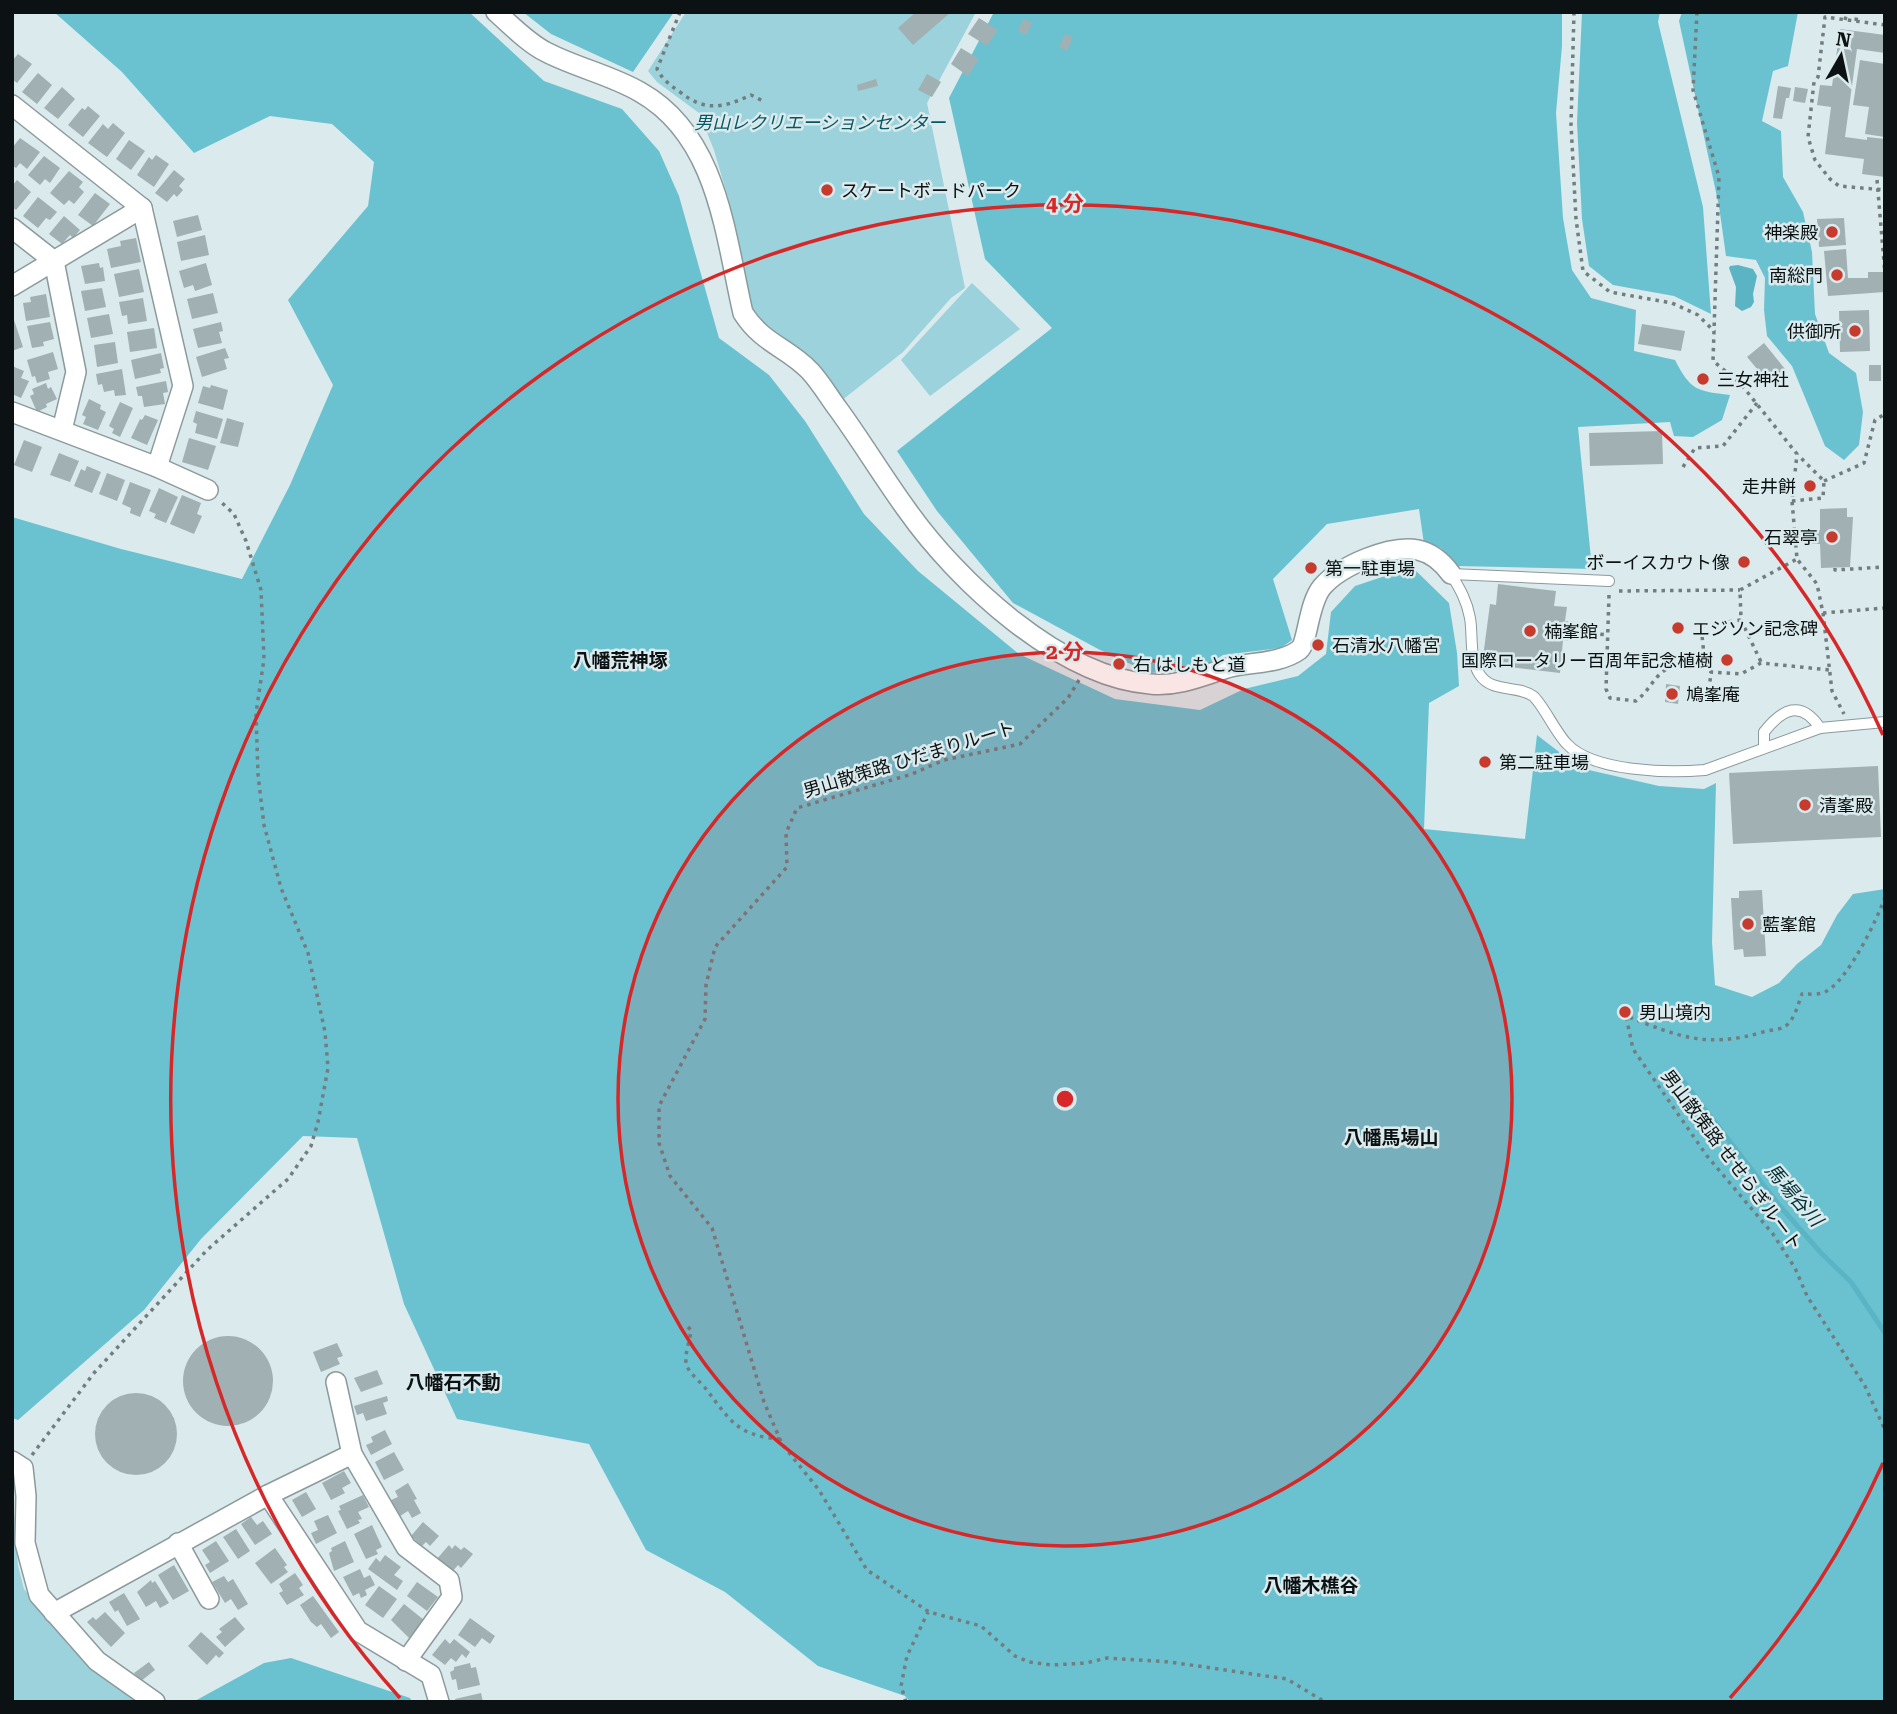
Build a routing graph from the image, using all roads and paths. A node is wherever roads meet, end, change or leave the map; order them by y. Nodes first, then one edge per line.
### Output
1 (496, 12) edge
2 (680, 12) edge
3 (1574, 12) edge
4 (1697, 12) edge
5 (1847, 12) edge
6 (1857, 12) edge
7 (1845, 20) junction
8 (1856, 21) junction
9 (1885, 24) edge
10 (765, 102) dead end
11 (12, 105) edge
12 (1877, 180) dead end
13 (1876, 190) junction
14 (1885, 190) edge
15 (142, 208) junction
16 (12, 228) edge
17 (54, 261) junction
18 (1885, 274) edge
19 (12, 286) edge
20 (1714, 331) junction
21 (1756, 403) junction
22 (12, 412) edge
23 (1885, 414) edge
24 (62, 430) junction
25 (1797, 454) junction
26 (158, 467) junction
27 (1684, 467) dead end
28 (1824, 481) junction
29 (208, 490) joint
30 (1792, 501) junction
31 (1797, 559) junction
32 (1885, 567) edge
33 (1835, 568) dead end
34 (1451, 574) junction
35 (1609, 581) dead end
36 (1740, 590) junction
37 (1885, 608) edge
38 (1824, 613) junction
39 (1741, 620) junction
40 (1576, 631) dead end
41 (1607, 635) junction
42 (1704, 655) junction
43 (1761, 663) junction
44 (1087, 667) junction
45 (1830, 670) junction
46 (1711, 672) junction
47 (1709, 690) dead end
48 (1885, 722) edge
49 (1850, 725) junction
50 (1820, 728) junction
51 (1765, 747) junction
52 (1885, 897) edge
53 (688, 1327) dead end
54 (337, 1382) dead end
55 (1885, 1430) edge
56 (780, 1439) junction
57 (352, 1454) junction
58 (17, 1465) edge
59 (268, 1495) junction
60 (178, 1543) junction
61 (209, 1599) dead end
62 (929, 1612) junction
63 (54, 1613) junction
64 (406, 1661) junction
65 (155, 1702) edge
66 (439, 1702) edge
67 (906, 1702) edge
68 (1325, 1702) edge

1 - 44 street
2 - 10 path
3 - 20 path
4 - 20 path
5 - 7 path
6 - 8 path
7 - 8 path
7 - 13 path
8 - 9 path
11 - 15 street
12 - 13 path
13 - 14 path
13 - 18 path
15 - 17 street
15 - 26 street
16 - 17 street
17 - 19 street
17 - 24 street
20 - 21 path
21 - 25 path
21 - 27 path
22 - 24 street
23 - 28 path
24 - 26 street
25 - 28 path
25 - 30 path
26 - 29 street
28 - 30 path
29 - 58 path
30 - 31 path
31 - 36 path
31 - 38 path
32 - 33 path
34 - 35 lane
34 - 44 street
34 - 51 lane
36 - 39 path
36 - 41 path
37 - 38 path
38 - 45 path
39 - 42 path
39 - 43 path
40 - 41 path
41 - 42 path
42 - 46 path
43 - 45 path
43 - 46 path
44 - 56 path, 男山散策路 ひだまりルート
45 - 49 path
46 - 47 path
48 - 49 lane
49 - 50 lane
50 - 51 lane
50 - 51 lane
52 - 55 path, 男山散策路 せせらぎルート
53 - 56 path
54 - 57 street
56 - 62 path, 男山散策路 ひだまりルート
57 - 59 street
57 - 64 street
58 - 63 street
59 - 60 street
59 - 64 street
60 - 61 street
60 - 63 street
62 - 67 path
62 - 68 path, 男山散策路 ひだまりルート
63 - 65 street
64 - 66 street

